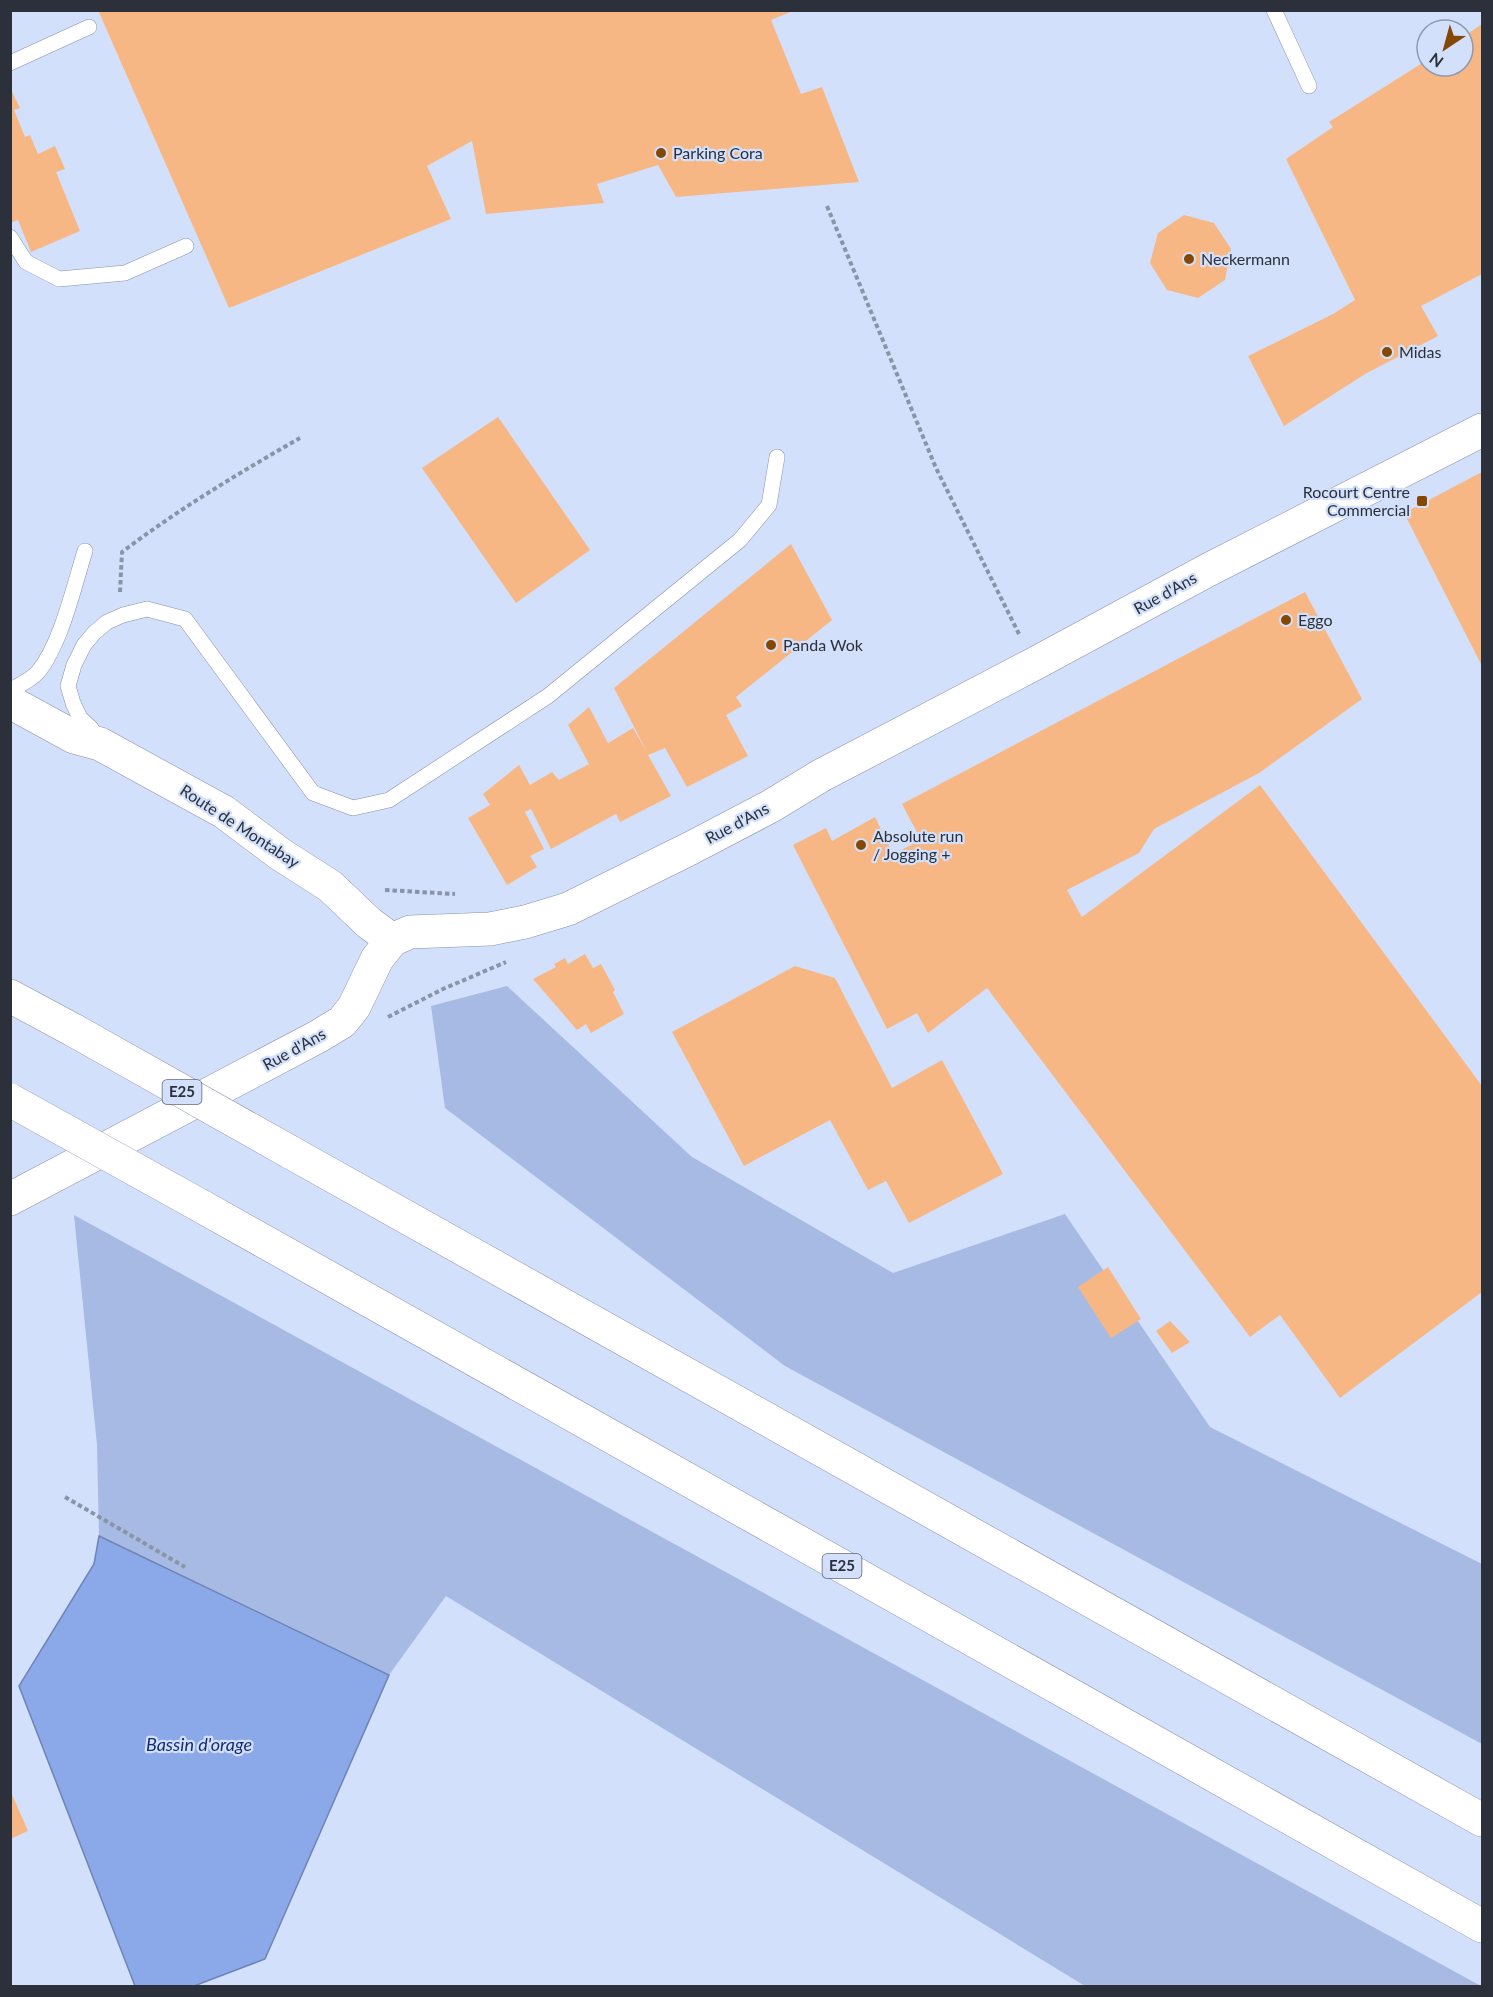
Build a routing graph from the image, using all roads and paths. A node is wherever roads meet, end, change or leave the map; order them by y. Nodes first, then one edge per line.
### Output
1 (1274, 10) edge
2 (89, 27) dead end
3 (10, 63) edge
4 (1309, 86) dead end
5 (826, 206) dead end
6 (10, 237) edge
7 (186, 246) dead end
8 (1482, 430) edge
9 (300, 438) dead end
10 (777, 457) dead end
11 (85, 551) dead end
12 (123, 615) junction
13 (1034, 664) junction
14 (10, 690) edge
15 (10, 702) edge
16 (100, 744) junction
17 (382, 889) dead end
18 (461, 894) dead end
19 (392, 940) junction
20 (10, 996) edge
21 (10, 1100) edge
22 (10, 1199) edge
23 (65, 1497) dead end
24 (185, 1567) dead end
25 (1482, 1820) edge
26 (1482, 1926) edge

1 - 4 lane
2 - 3 lane
5 - 13 path
6 - 7 lane
8 - 13 main road, Rue d'Ans
9 - 12 path
10 - 12 lane
11 - 14 lane
12 - 16 lane
13 - 19 main road, Rue d'Ans
15 - 16 main road, Route de Montabay
16 - 19 main road, Route de Montabay
17 - 18 path
19 - 22 main road, Rue d'Ans
20 - 25 main road, E25, bridge
21 - 26 main road, E25, bridge
23 - 24 path

